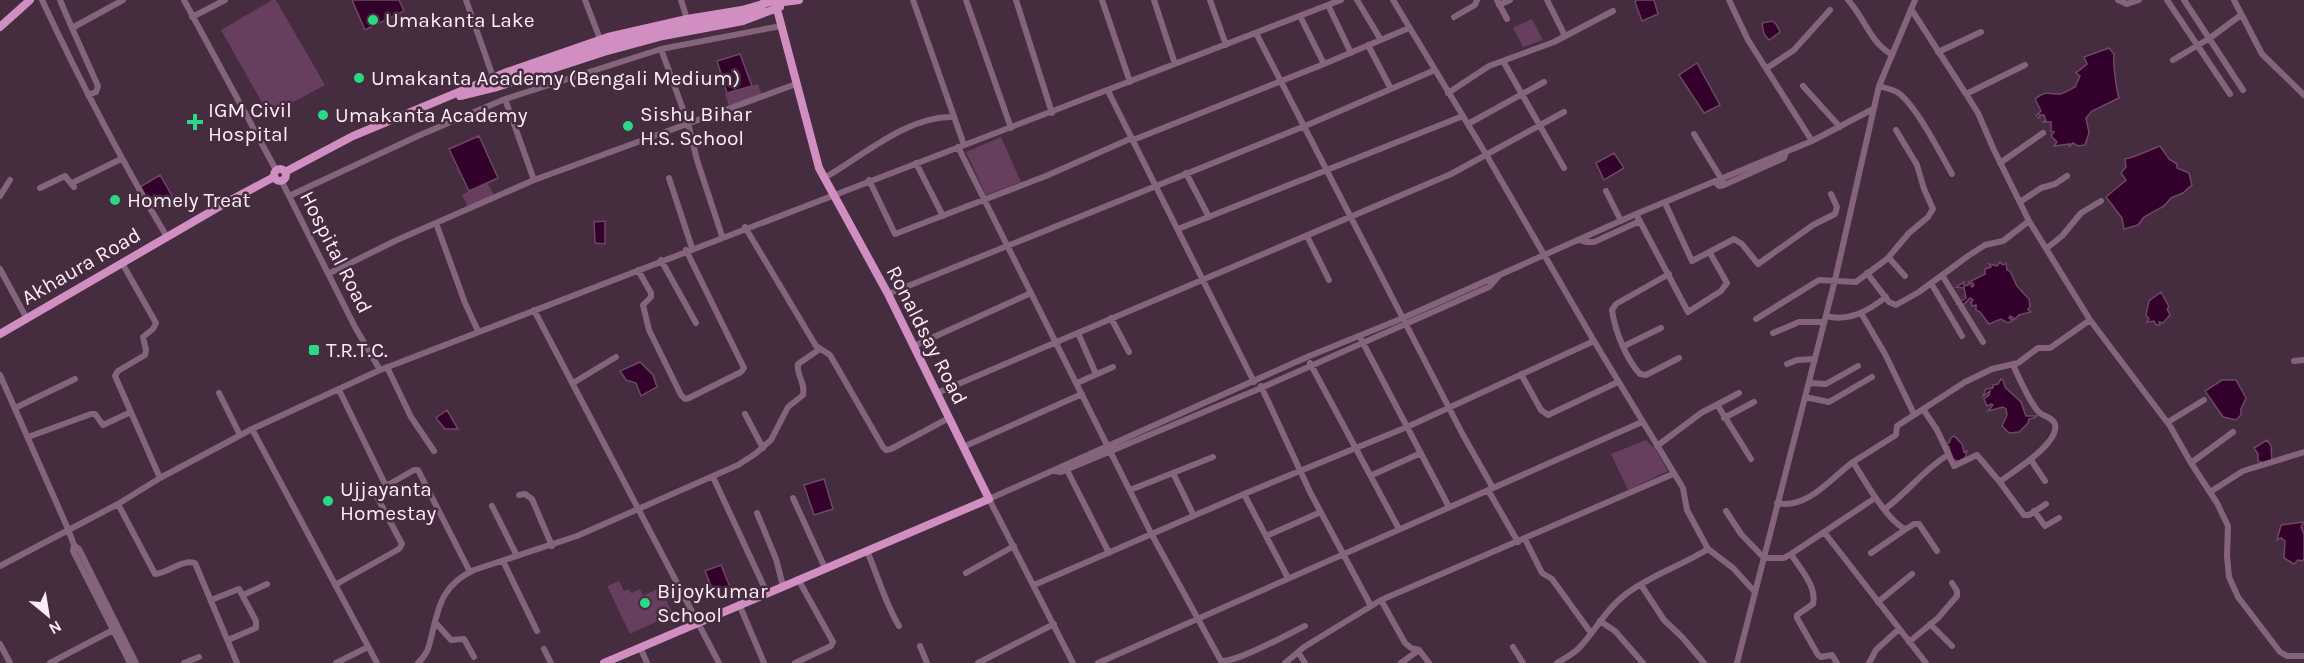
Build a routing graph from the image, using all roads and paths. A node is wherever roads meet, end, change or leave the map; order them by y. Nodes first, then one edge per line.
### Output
1 (30, 0) edge
2 (42, 0) edge
3 (60, 0) edge
4 (123, 0) edge
5 (184, 0) edge
6 (225, 0) edge
7 (465, 0) edge
8 (585, 0) edge
9 (681, 0) edge
10 (799, 0) edge
11 (913, 0) edge
12 (966, 0) edge
13 (1016, 0) edge
14 (1102, 0) edge
15 (1154, 0) edge
16 (1210, 0) edge
17 (1341, 0) edge
18 (1357, 0) edge
19 (1393, 0) edge
20 (1478, 0) edge
21 (1510, 0) edge
22 (1546, 0) edge
23 (1728, 0) edge
24 (1848, 0) edge
25 (1915, 0) edge
26 (2118, 0) edge
27 (2139, 0) edge
28 (2167, 0) edge
29 (2184, 0) edge
30 (2234, 0) edge
31 (776, 3) edge
32 (1498, 3) edge
33 (1328, 6) junction
34 (1911, 9) junction
35 (1830, 10) dead end
36 (1613, 11) dead end
37 (2241, 15) junction
38 (1300, 16) junction
39 (192, 17) junction
40 (1454, 17) dead end
41 (687, 18) junction
42 (1507, 19) dead end
43 (781, 26) junction
44 (0, 27) edge
45 (72, 28) junction
46 (1409, 28) junction
47 (1981, 32) dead end
48 (1256, 33) junction
49 (1565, 36) junction
50 (2210, 38) junction
51 (1381, 40) junction
52 (602, 42) junction
53 (1226, 45) junction
54 (1368, 45) junction
55 (2197, 45) junction
56 (661, 50) junction
57 (1938, 52) junction
58 (1351, 53) junction
59 (1891, 54) junction
60 (2173, 60) dead end
61 (1503, 61) junction
62 (1175, 64) junction
63 (1324, 64) junction
64 (2025, 65) dead end
65 (1767, 68) junction
66 (1435, 70) junction
67 (493, 77) junction
68 (1281, 81) junction
69 (1130, 82) junction
70 (1544, 82) dead end
71 (796, 84) junction
72 (1803, 86) dead end
73 (1879, 86) junction
74 (1391, 89) junction
75 (2243, 90) dead end
76 (1108, 91) junction
77 (1448, 93) junction
78 (1966, 93) junction
79 (1521, 94) junction
80 (2230, 94) dead end
81 (88, 95) junction
82 (2304, 95) edge
83 (505, 99) junction
84 (438, 102) junction
85 (1873, 109) junction
86 (1052, 112) junction
87 (1564, 112) dead end
88 (1463, 116) junction
89 (954, 117) junction
90 (688, 123) junction
91 (1468, 124) junction
92 (1305, 126) junction
93 (1540, 126) junction
94 (1840, 127) junction
95 (1011, 128) junction
96 (1896, 130) dead end
97 (2043, 133) dead end
98 (1694, 134) dead end
99 (1132, 139) junction
100 (1812, 141) junction
101 (961, 146) junction
102 (1487, 156) junction
103 (121, 159) junction
104 (916, 163) junction
105 (2000, 163) junction
106 (1564, 168) dead end
107 (1328, 170) junction
108 (1186, 173) junction
109 (1952, 174) dead end
110 (279, 175) junction
111 (2067, 176) dead end
112 (669, 178) dead end
113 (824, 178) junction
114 (10, 180) dead end
115 (534, 180) junction
116 (869, 180) junction
117 (1719, 181) junction
118 (1156, 185) junction
119 (40, 188) dead end
120 (1606, 191) dead end
121 (833, 194) junction
122 (1831, 194) dead end
123 (0, 196) edge
124 (289, 196) junction
125 (984, 200) junction
126 (2101, 201) dead end
127 (2020, 202) junction
128 (1665, 203) junction
129 (943, 216) junction
130 (1351, 216) junction
131 (1209, 218) junction
132 (1638, 218) junction
133 (1621, 221) junction
134 (2029, 221) junction
135 (435, 223) junction
136 (745, 227) junction
137 (1178, 230) junction
138 (722, 236) junction
139 (1307, 236) junction
140 (167, 237) junction
141 (1580, 240) junction
142 (1008, 247) junction
143 (2047, 248) junction
144 (689, 249) junction
145 (1710, 253) junction
146 (1545, 255) junction
147 (1887, 259) junction
148 (661, 260) junction
149 (122, 263) junction
150 (0, 269) edge
151 (638, 270) junction
152 (1867, 273) junction
153 (328, 274) junction
154 (1669, 274) junction
155 (1942, 275) junction
156 (1905, 276) dead end
157 (1202, 279) junction
158 (1329, 280) dead end
159 (1835, 280) junction
160 (1931, 283) junction
161 (1031, 293) junction
162 (888, 294) junction
163 (1886, 297) junction
164 (534, 310) junction
165 (1861, 313) junction
166 (1111, 318) junction
167 (27, 319) junction
168 (1825, 319) junction
169 (1756, 320) dead end
170 (2090, 320) junction
171 (1404, 321) junction
172 (696, 323) dead end
173 (1661, 328) dead end
174 (478, 331) junction
175 (1078, 333) junction
176 (1773, 333) dead end
177 (0, 334) edge
178 (1962, 336) dead end
179 (1361, 339) junction
180 (1594, 340) junction
181 (1056, 342) junction
182 (1983, 342) dead end
183 (914, 346) junction
184 (1624, 346) junction
185 (820, 349) junction
186 (1129, 352) dead end
187 (616, 357) dead end
188 (1307, 357) junction
189 (1679, 358) dead end
190 (1815, 359) junction
191 (2304, 360) edge
192 (2294, 361) dead end
193 (1787, 364) dead end
194 (1312, 365) junction
195 (2013, 365) junction
196 (1858, 366) dead end
197 (387, 367) junction
198 (1113, 367) dead end
199 (380, 370) junction
200 (1096, 374) junction
201 (1521, 374) junction
202 (0, 375) edge
203 (1872, 377) dead end
204 (75, 379) dead end
205 (1256, 381) junction
206 (1618, 382) junction
207 (573, 383) junction
208 (1077, 383) junction
209 (1815, 384) junction
210 (1261, 388) junction
211 (339, 390) junction
212 (219, 393) dead end
213 (937, 393) junction
214 (1739, 393) dead end
215 (1083, 394) junction
216 (1805, 397) junction
217 (2205, 400) dead end
218 (1754, 402) dead end
219 (1718, 406) junction
220 (1450, 407) junction
221 (15, 408) junction
222 (1923, 410) junction
223 (131, 412) junction
224 (745, 414) dead end
225 (1914, 414) junction
226 (949, 418) junction
227 (1724, 418) junction
228 (1642, 422) junction
229 (2168, 423) junction
230 (1407, 427) junction
231 (252, 429) junction
232 (2233, 432) dead end
233 (240, 435) junction
234 (28, 438) junction
235 (1657, 446) junction
236 (963, 447) junction
237 (1356, 447) junction
238 (763, 448) junction
239 (1110, 449) junction
240 (434, 452) dead end
241 (2304, 452) edge
242 (1421, 453) junction
243 (1948, 455) junction
244 (1212, 457) dead end
245 (1751, 459) dead end
246 (2031, 460) junction
247 (1853, 462) junction
248 (2191, 463) junction
249 (1065, 468) junction
250 (1300, 470) junction
251 (1173, 473) junction
252 (1673, 474) junction
253 (1372, 475) junction
254 (713, 477) junction
255 (160, 478) junction
256 (1999, 481) junction
257 (2045, 481) dead end
258 (386, 486) junction
259 (1490, 489) junction
260 (1130, 490) junction
261 (2210, 492) junction
262 (1244, 494) junction
263 (519, 495) dead end
264 (793, 498) dead end
265 (1875, 498) junction
266 (989, 499) junction
267 (1777, 503) junction
268 (118, 504) junction
269 (2046, 504) dead end
270 (492, 506) dead end
271 (1449, 507) junction
272 (639, 508) junction
273 (1885, 509) junction
274 (1726, 511) dead end
275 (2034, 511) junction
276 (1321, 512) junction
277 (757, 513) dead end
278 (1194, 516) junction
279 (2059, 518) dead end
280 (68, 529) junction
281 (1400, 529) junction
282 (1906, 529) junction
283 (1824, 532) junction
284 (1152, 535) junction
285 (1266, 536) junction
286 (1525, 539) junction
287 (1518, 542) junction
288 (74, 545) junction
289 (552, 546) junction
290 (1014, 546) junction
291 (1708, 549) junction
292 (1937, 550) dead end
293 (867, 551) junction
294 (1109, 553) junction
295 (1871, 553) dead end
296 (1344, 554) junction
297 (1791, 554) junction
298 (517, 556) junction
299 (1764, 558) junction
300 (503, 561) junction
301 (0, 566) edge
302 (825, 568) junction
303 (470, 572) junction
304 (966, 573) dead end
305 (1912, 574) dead end
306 (1288, 578) junction
307 (798, 579) junction
308 (1952, 583) dead end
309 (267, 584) dead end
310 (335, 585) junction
311 (1034, 585) junction
312 (1641, 585) junction
313 (783, 586) junction
314 (1754, 591) junction
315 (767, 593) junction
316 (243, 595) junction
317 (211, 600) junction
318 (1381, 600) junction
319 (1878, 602) junction
320 (739, 604) junction
321 (1371, 606) junction
322 (1197, 618) junction
323 (1600, 621) junction
324 (435, 622) junction
325 (696, 622) junction
326 (1054, 624) junction
327 (1930, 624) junction
328 (899, 626) dead end
329 (1305, 626) dead end
330 (113, 630) junction
331 (1899, 630) junction
332 (537, 631) dead end
333 (1591, 633) junction
334 (228, 640) junction
335 (1909, 642) junction
336 (0, 644) edge
337 (920, 645) dead end
338 (1952, 646) dead end
339 (368, 647) junction
340 (640, 647) junction
341 (1513, 647) dead end
342 (544, 649) dead end
343 (1419, 650) junction
344 (1298, 652) junction
345 (427, 654) junction
346 (1245, 656) junction
347 (2304, 656) edge
348 (199, 657) dead end
349 (474, 657) dead end
350 (1219, 662) edge
351 (10, 663) edge
352 (50, 663) edge
353 (130, 663) edge
354 (136, 663) edge
355 (184, 663) edge
356 (237, 663) edge
357 (336, 663) edge
358 (377, 663) edge
359 (418, 663) edge
360 (433, 663) edge
361 (551, 663) edge
362 (604, 663) edge
363 (647, 663) edge
364 (719, 663) edge
365 (764, 663) edge
366 (795, 663) edge
367 (927, 663) edge
368 (978, 663) edge
369 (1073, 663) edge
370 (1098, 663) edge
371 (1249, 663) edge
372 (1285, 663) edge
373 (1305, 663) edge
374 (1401, 663) edge
375 (1429, 663) edge
376 (1523, 663) edge
377 (1557, 663) edge
378 (1643, 663) edge
379 (1704, 663) edge
380 (1737, 663) edge
381 (1837, 663) edge
382 (1869, 663) edge
383 (1926, 663) edge

1 - 44 main road
2 - 81 street
3 - 45 street
4 - 45 street
5 - 39 street, Hospital Road
6 - 39 street
7 - 67 street
8 - 52 street
9 - 41 street
10 - 31 main road, Akhaura Road
11 - 89 street
12 - 95 street
13 - 86 street
14 - 69 street
15 - 62 street
16 - 53 street
17 - 33 street
18 - 51 street
19 - 46 street
20 - 40 street
21 - 32 street
22 - 49 street
23 - 65 street
24 - 59 street
25 - 34 street
26 - 27 street
28 - 55 street
29 - 50 street
30 - 37 street
31 - 41 main road, Akhaura Road
31 - 43 main road, Ronaldsay Road
31 - 52 main road, bridge
31 - 84 main road, Akhaura Road
32 - 42 street
33 - 38 street
33 - 58 street
34 - 57 street
34 - 59 street
35 - 65 street
36 - 49 street
37 - 50 street
37 - 82 street
38 - 48 street
38 - 63 street
39 - 110 street, Hospital Road
41 - 52 main road, Akhaura Road
43 - 56 street
43 - 71 main road, Ronaldsay Road
45 - 81 street
46 - 51 street
46 - 66 street
47 - 57 street
48 - 53 street
48 - 68 street
49 - 61 street
50 - 55 street
50 - 75 street
51 - 54 street
52 - 67 main road, Akhaura Road
52 - 84 main road
53 - 62 street
54 - 58 street
54 - 74 street
55 - 60 street
55 - 80 street
56 - 83 street
56 - 90 street
57 - 78 street
58 - 63 street
59 - 73 street
61 - 77 street
61 - 79 street
62 - 69 street
63 - 68 street
64 - 78 street
65 - 100 street
66 - 74 street
66 - 77 street
67 - 84 main road, Akhaura Road
68 - 92 street
68 - 99 street
69 - 76 street
70 - 79 street
71 - 90 street
71 - 113 main road, Ronaldsay Road
72 - 94 street
73 - 85 street
73 - 109 street
74 - 92 street
76 - 86 street
76 - 99 street
77 - 88 street
78 - 105 street
79 - 91 street
79 - 93 street
81 - 103 street
83 - 115 street
83 - 124 street
84 - 110 main road, Akhaura Road
85 - 94 street
85 - 159 street
86 - 95 street
87 - 93 street
88 - 91 street
88 - 107 street
89 - 101 street
89 - 113 street
90 - 115 street
90 - 138 street
91 - 102 street
92 - 107 street
92 - 108 street
93 - 102 street
93 - 106 street
94 - 100 street
95 - 101 street
96 - 147 street
97 - 105 street
98 - 117 street
99 - 118 street
99 - 125 street
100 - 117 street
101 - 104 street
101 - 125 street
102 - 130 street
102 - 146 street
103 - 119 street
103 - 140 street
104 - 116 street
104 - 129 street
105 - 127 street
107 - 130 street
107 - 131 street
108 - 118 street
108 - 131 street
110 - 124 street, Hospital Road
110 - 140 main road, Akhaura Road
111 - 127 street
112 - 144 street
113 - 121 main road, Ronaldsay Road
114 - 123 street
115 - 135 street
116 - 121 street
116 - 129 street
117 - 128 street
118 - 137 street
118 - 142 street
120 - 133 street
121 - 136 street
121 - 162 main road, Ronaldsay Road
122 - 145 street
124 - 153 street, Hospital Road
125 - 129 street
125 - 142 street
126 - 143 street
127 - 134 street
128 - 132 street
128 - 145 street
130 - 139 street
130 - 171 street
131 - 137 street
132 - 133 street
132 - 141 street
132 - 154 street
133 - 141 street
134 - 143 street
134 - 155 street
135 - 153 street
135 - 174 street
136 - 138 street
136 - 185 street
137 - 157 street
138 - 144 street
139 - 157 street
139 - 158 street
140 - 149 main road, Akhaura Road
141 - 146 street
142 - 161 street
142 - 162 street
143 - 170 street
144 - 148 street
144 - 151 street
145 - 154 street
146 - 171 street
146 - 180 street
147 - 152 street
147 - 156 street
148 - 151 street
148 - 172 street
149 - 167 main road, Akhaura Road
149 - 223 street
150 - 167 street
151 - 164 street
152 - 159 street
152 - 163 street
153 - 199 street, Hospital Road
154 - 184 street
155 - 160 street
155 - 182 street
157 - 166 street
157 - 205 street
159 - 168 street
159 - 169 street
160 - 163 street
160 - 178 street
161 - 181 street
161 - 183 street
162 - 183 main road, Ronaldsay Road
163 - 165 street
164 - 174 street
164 - 207 street
165 - 168 street
165 - 225 street
166 - 175 street
166 - 186 street
167 - 177 main road, Akhaura Road
168 - 176 street
168 - 190 street
170 - 195 street
170 - 229 street
171 - 179 street
171 - 220 street
173 - 184 street
174 - 197 street
175 - 181 street
175 - 200 street
179 - 188 street
179 - 194 street
179 - 230 street
180 - 201 street
180 - 206 street
181 - 208 street
181 - 213 street
183 - 213 main road, Ronaldsay Road
184 - 189 street
185 - 226 street
185 - 238 street
187 - 207 street
188 - 194 street
188 - 205 street
190 - 193 street
190 - 209 street
191 - 192 street
194 - 210 street
194 - 237 street
195 - 222 street
195 - 246 street
196 - 209 street
197 - 199 street
197 - 240 street
198 - 200 street
199 - 211 street
200 - 208 street
201 - 206 street
201 - 220 street
202 - 221 street
203 - 216 street
204 - 221 street
205 - 210 street
205 - 239 street
206 - 228 street
207 - 272 street
208 - 215 street
209 - 216 street
210 - 239 street
210 - 250 street
211 - 231 street
211 - 258 street
212 - 233 street
213 - 226 main road, Ronaldsay Road
214 - 219 street
215 - 236 street
215 - 239 street
216 - 267 street
217 - 229 street
218 - 227 street
219 - 227 street
219 - 235 street
220 - 230 street
220 - 259 street
221 - 234 street
222 - 225 street
222 - 243 street
223 - 234 street
223 - 255 street
224 - 238 street
225 - 247 street
226 - 236 main road, Ronaldsay Road
227 - 245 street
228 - 235 street
228 - 259 street
229 - 248 street
230 - 237 street
230 - 242 street
231 - 233 street
231 - 310 street
232 - 248 street
233 - 255 street
234 - 280 street
235 - 252 street
236 - 266 main road, Ronaldsay Road
237 - 250 street
237 - 253 street
238 - 254 street
239 - 249 street
239 - 260 street
241 - 261 street
242 - 253 street
242 - 271 street
243 - 256 street
243 - 273 street
244 - 251 street
246 - 256 street
246 - 257 street
247 - 265 street
247 - 267 street
248 - 261 street
249 - 266 street
249 - 294 street
250 - 262 street
250 - 276 street
251 - 260 street
251 - 278 street
252 - 286 street
252 - 291 street
253 - 281 street
254 - 272 street
254 - 315 street
255 - 268 street
256 - 275 street
258 - 303 street
258 - 310 street
259 - 271 street
259 - 287 street
260 - 284 street
261 - 347 street
262 - 278 street
262 - 285 street
263 - 289 street
264 - 302 street
265 - 273 street
265 - 283 street
266 - 290 street, Ronaldsay Road
266 - 293 main road
267 - 299 street
268 - 280 street
268 - 317 street
269 - 275 street
270 - 298 street
271 - 281 street
272 - 289 street
272 - 325 street
273 - 282 street
274 - 299 street
275 - 279 street
276 - 285 street
276 - 296 street
277 - 313 street
278 - 284 street
280 - 288 street
280 - 301 street
281 - 296 street
282 - 292 street
282 - 295 street
283 - 297 street
283 - 319 street
284 - 294 street
284 - 322 street
285 - 306 street
286 - 287 street
286 - 333 street
287 - 318 street
288 - 330 street
288 - 354 street
289 - 298 street
290 - 304 street
290 - 311 street, Ronaldsay Road
291 - 312 street
291 - 314 street
293 - 302 main road
293 - 328 street
294 - 311 street
296 - 306 street
296 - 321 street
297 - 299 street
297 - 381 street
298 - 300 street
299 - 314 street
300 - 303 street
300 - 332 street
302 - 307 main road
303 - 324 street
305 - 319 street
306 - 322 street
307 - 313 main road
307 - 366 street
308 - 327 street
309 - 316 street
310 - 339 street
311 - 326 street, Ronaldsay Road
312 - 323 street
312 - 379 street
313 - 315 main road
314 - 380 street
315 - 320 main road
316 - 317 street
316 - 334 street
317 - 334 street
318 - 321 street
318 - 343 street
319 - 331 street
320 - 325 main road
320 - 365 street
321 - 344 street
322 - 350 street
322 - 370 street
323 - 333 street
323 - 378 street
324 - 345 street
324 - 349 street
325 - 340 main road
325 - 364 street
326 - 368 street
326 - 369 street, Ronaldsay Road
327 - 335 street
327 - 338 street
329 - 346 street
330 - 352 street
330 - 353 street
331 - 335 street
331 - 382 street
333 - 377 street
334 - 356 street
335 - 383 street
336 - 351 street
337 - 367 street
339 - 357 street
339 - 358 street
340 - 362 main road
340 - 363 street
341 - 376 street
342 - 361 street
343 - 374 street
343 - 375 street
344 - 372 street
344 - 373 street
345 - 359 street
345 - 360 street
346 - 350 street
346 - 371 street
348 - 355 street

